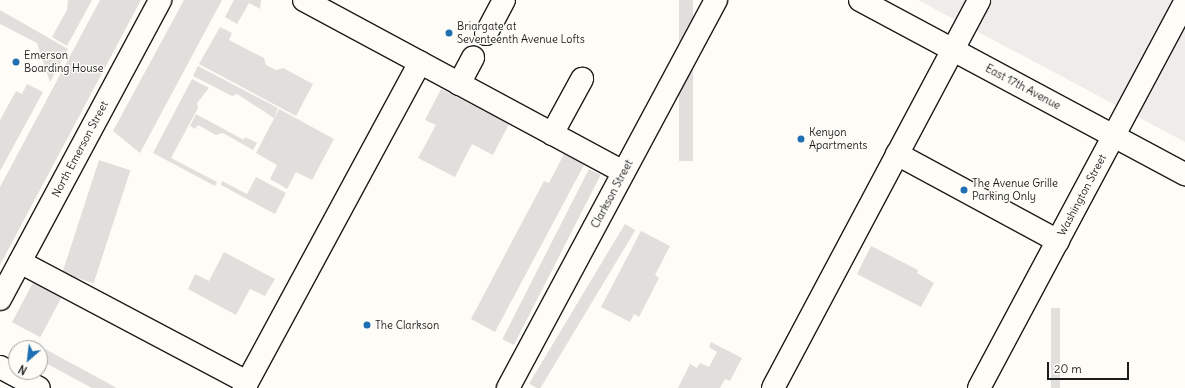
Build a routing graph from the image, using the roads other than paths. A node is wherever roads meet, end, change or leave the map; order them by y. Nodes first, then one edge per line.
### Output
1 (160, 0) edge
2 (304, 0) edge
3 (504, 0) edge
4 (716, 0) edge
5 (860, 0) edge
6 (979, 0) edge
7 (1185, 2) edge
8 (486, 34) dead end
9 (953, 50) junction
10 (473, 58) dead end
11 (420, 62) junction
12 (582, 79) dead end
13 (459, 84) junction
14 (552, 134) junction
15 (1113, 136) junction
16 (897, 154) junction
17 (624, 172) junction
18 (1185, 174) edge
19 (1058, 241) junction
20 (20, 262) junction
21 (0, 299) edge
22 (0, 367) edge
23 (245, 385) edge
24 (39, 388) edge
25 (508, 388) edge
26 (772, 388) edge
27 (980, 388) edge

1 - 20 street, North Emerson Street
2 - 11 street
3 - 8 street
4 - 17 street, Clarkson Street
5 - 9 street, East 17th Avenue
6 - 9 street
7 - 15 street, Washington Street
9 - 15 street, East 17th Avenue
9 - 16 street
10 - 13 street
11 - 13 street
11 - 23 street
12 - 14 street
13 - 14 street
14 - 17 street
15 - 18 street, East 17th Avenue
15 - 19 street, Washington Street
16 - 19 street
16 - 26 street
17 - 25 street, Clarkson Street
19 - 27 street, Washington Street
20 - 21 street, North Emerson Street
20 - 23 street
22 - 24 street

